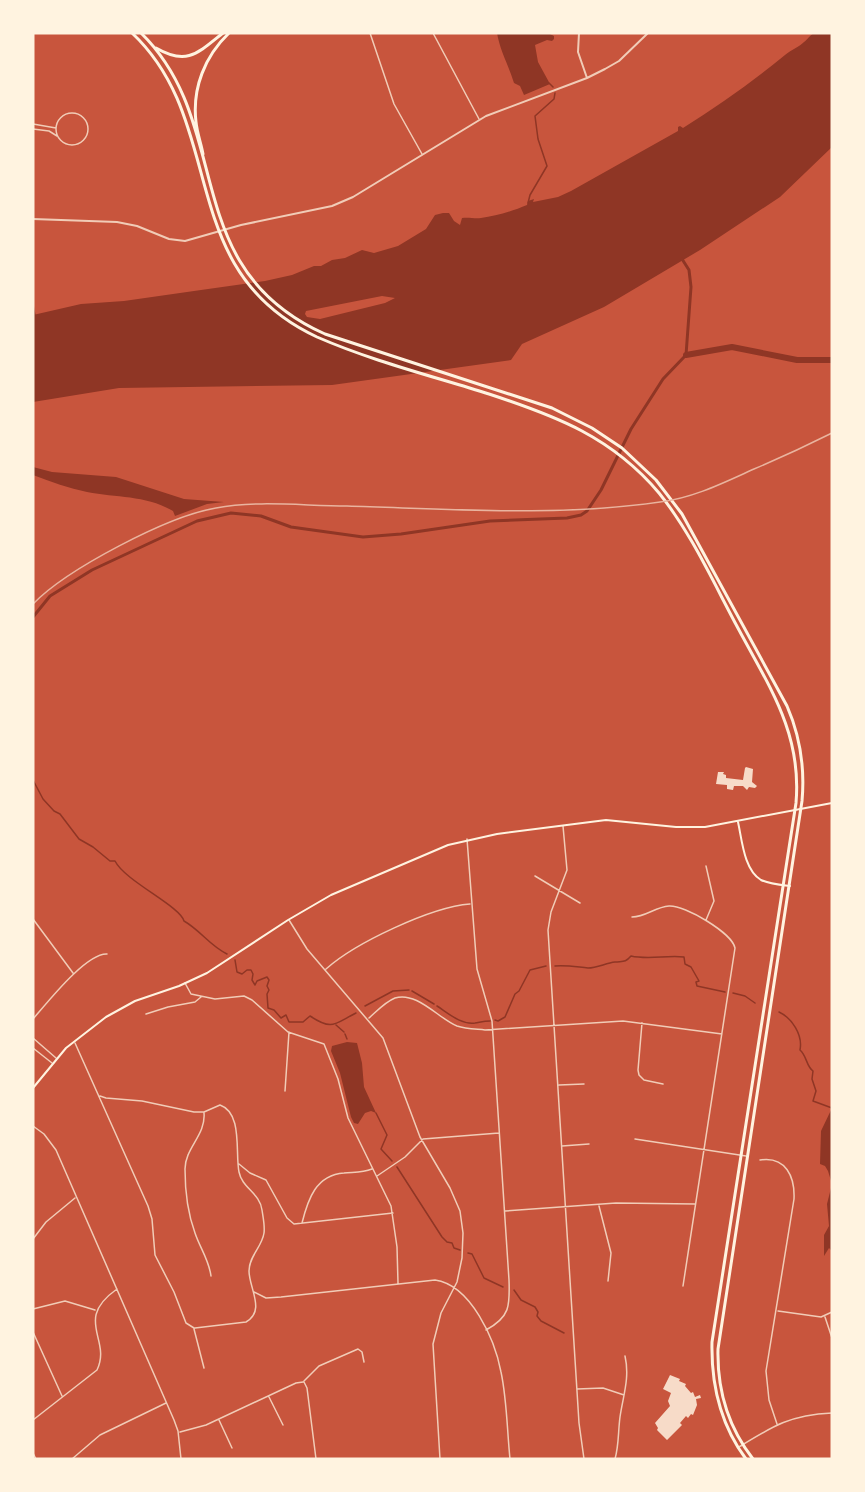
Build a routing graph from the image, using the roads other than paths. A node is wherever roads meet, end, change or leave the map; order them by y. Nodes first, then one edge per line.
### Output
1 (132, 33) edge
2 (141, 33) edge
3 (223, 33) edge
4 (229, 33) edge
5 (370, 33) edge
6 (433, 33) edge
7 (579, 33) edge
8 (648, 33) edge
9 (155, 48) junction
10 (587, 78) junction
11 (479, 120) junction
12 (33, 124) edge
13 (56, 128) junction
14 (33, 129) edge
15 (59, 137) junction
16 (422, 154) junction
17 (206, 170) junction
18 (33, 219) edge
19 (832, 803) edge
20 (738, 822) junction
21 (563, 825) junction
22 (467, 839) junction
23 (706, 866) dead end
24 (535, 876) dead end
25 (783, 885) junction
26 (790, 886) junction
27 (559, 891) junction
28 (580, 903) dead end
29 (472, 904) junction
30 (632, 917) dead end
31 (33, 919) edge
32 (288, 920) junction
33 (705, 921) junction
34 (107, 954) dead end
35 (326, 970) junction
36 (74, 974) junction
37 (185, 983) junction
38 (201, 997) junction
39 (146, 1014) dead end
40 (368, 1018) junction
41 (33, 1019) edge
42 (642, 1022) junction
43 (554, 1024) junction
44 (492, 1029) junction
45 (289, 1032) junction
46 (722, 1034) junction
47 (33, 1038) edge
48 (74, 1041) junction
49 (33, 1048) edge
50 (56, 1058) junction
51 (52, 1063) junction
52 (584, 1084) dead end
53 (663, 1084) dead end
54 (558, 1085) junction
55 (33, 1088) edge
56 (285, 1091) dead end
57 (100, 1095) junction
58 (204, 1112) junction
59 (33, 1126) edge
60 (499, 1133) junction
61 (635, 1139) dead end
62 (421, 1140) junction
63 (589, 1144) dead end
64 (562, 1146) junction
65 (704, 1150) junction
66 (741, 1156) junction
67 (747, 1157) junction
68 (237, 1160) junction
69 (760, 1160) dead end
70 (372, 1168) junction
71 (376, 1176) junction
72 (76, 1197) junction
73 (598, 1204) junction
74 (696, 1204) junction
75 (565, 1206) junction
76 (504, 1211) junction
77 (393, 1213) junction
78 (302, 1224) junction
79 (33, 1239) edge
80 (211, 1276) dead end
81 (608, 1281) dead end
82 (398, 1283) junction
83 (683, 1286) dead end
84 (454, 1287) junction
85 (117, 1289) junction
86 (253, 1292) junction
87 (33, 1309) edge
88 (96, 1311) junction
89 (776, 1311) junction
90 (832, 1312) edge
91 (824, 1317) junction
92 (195, 1328) junction
93 (486, 1330) junction
94 (33, 1332) edge
95 (832, 1338) edge
96 (626, 1356) dead end
97 (364, 1362) dead end
98 (204, 1368) dead end
99 (303, 1382) junction
100 (577, 1389) junction
101 (625, 1395) junction
102 (269, 1396) junction
103 (63, 1397) junction
104 (166, 1403) junction
105 (832, 1413) edge
106 (219, 1419) junction
107 (33, 1420) edge
108 (777, 1424) junction
109 (283, 1425) dead end
110 (178, 1433) junction
111 (743, 1445) junction
112 (232, 1448) dead end
113 (738, 1448) junction
114 (33, 1452) edge
115 (36, 1459) edge
116 (72, 1459) edge
117 (181, 1459) edge
118 (316, 1459) edge
119 (440, 1459) edge
120 (510, 1459) edge
121 (584, 1459) edge
122 (615, 1459) edge
123 (746, 1459) edge
124 (753, 1459) edge

1 - 25 highway
2 - 9 highway
3 - 9 highway
4 - 17 highway
5 - 16 street
6 - 11 street
7 - 10 street
8 - 10 street
9 - 17 highway
10 - 11 street
11 - 16 street
12 - 13 street
13 - 15 street
13 - 15 street
14 - 15 street
16 - 18 street
17 - 26 highway
19 - 20 main road
20 - 21 main road
20 - 25 main road
21 - 22 main road
21 - 27 street
22 - 29 street
22 - 32 main road
23 - 33 street
24 - 27 street
25 - 26 main road
25 - 66 highway
26 - 67 highway
27 - 28 street
27 - 43 street
29 - 35 street
29 - 44 street
30 - 33 street
31 - 36 street
32 - 35 street
32 - 37 main road
33 - 46 street
34 - 36 street
35 - 40 street
36 - 41 street
37 - 38 street
37 - 48 main road
38 - 39 street
38 - 45 street
40 - 44 street
40 - 62 street
42 - 43 street
42 - 46 street
42 - 53 street
43 - 44 street
43 - 54 street
44 - 60 street
45 - 56 street
45 - 70 street
46 - 65 street
47 - 50 street
48 - 50 main road
48 - 57 street
49 - 51 street
50 - 51 main road
51 - 55 main road
52 - 54 street
54 - 64 street
57 - 58 street
57 - 92 street
58 - 68 street
58 - 80 street
59 - 72 street
60 - 62 street
60 - 76 street
61 - 65 street
62 - 71 street
62 - 84 street
63 - 64 street
64 - 75 street
65 - 66 street
65 - 74 street
66 - 67 street
66 - 113 highway
67 - 111 highway
68 - 78 street
68 - 86 street
69 - 89 street
70 - 71 street
70 - 78 street
71 - 77 street
72 - 79 street
72 - 85 street
73 - 74 street
73 - 75 street
73 - 81 street
74 - 83 street
75 - 76 street
75 - 100 street
76 - 93 street
77 - 78 street
77 - 82 street
82 - 84 street
82 - 86 street
84 - 93 street
84 - 119 street
85 - 88 street
85 - 104 street
86 - 92 street
87 - 88 street
88 - 103 street
89 - 91 street
89 - 108 street
90 - 91 street
91 - 95 street
92 - 98 street
93 - 120 street
94 - 103 street
96 - 101 street
97 - 99 street
99 - 102 street
99 - 118 street
100 - 101 street
100 - 121 street
101 - 122 street
102 - 106 street
102 - 109 street
103 - 107 street
104 - 110 street
104 - 116 street
105 - 108 street
106 - 110 street
106 - 112 street
108 - 111 street
110 - 117 street
111 - 113 street
111 - 124 highway
113 - 123 highway
114 - 115 street

